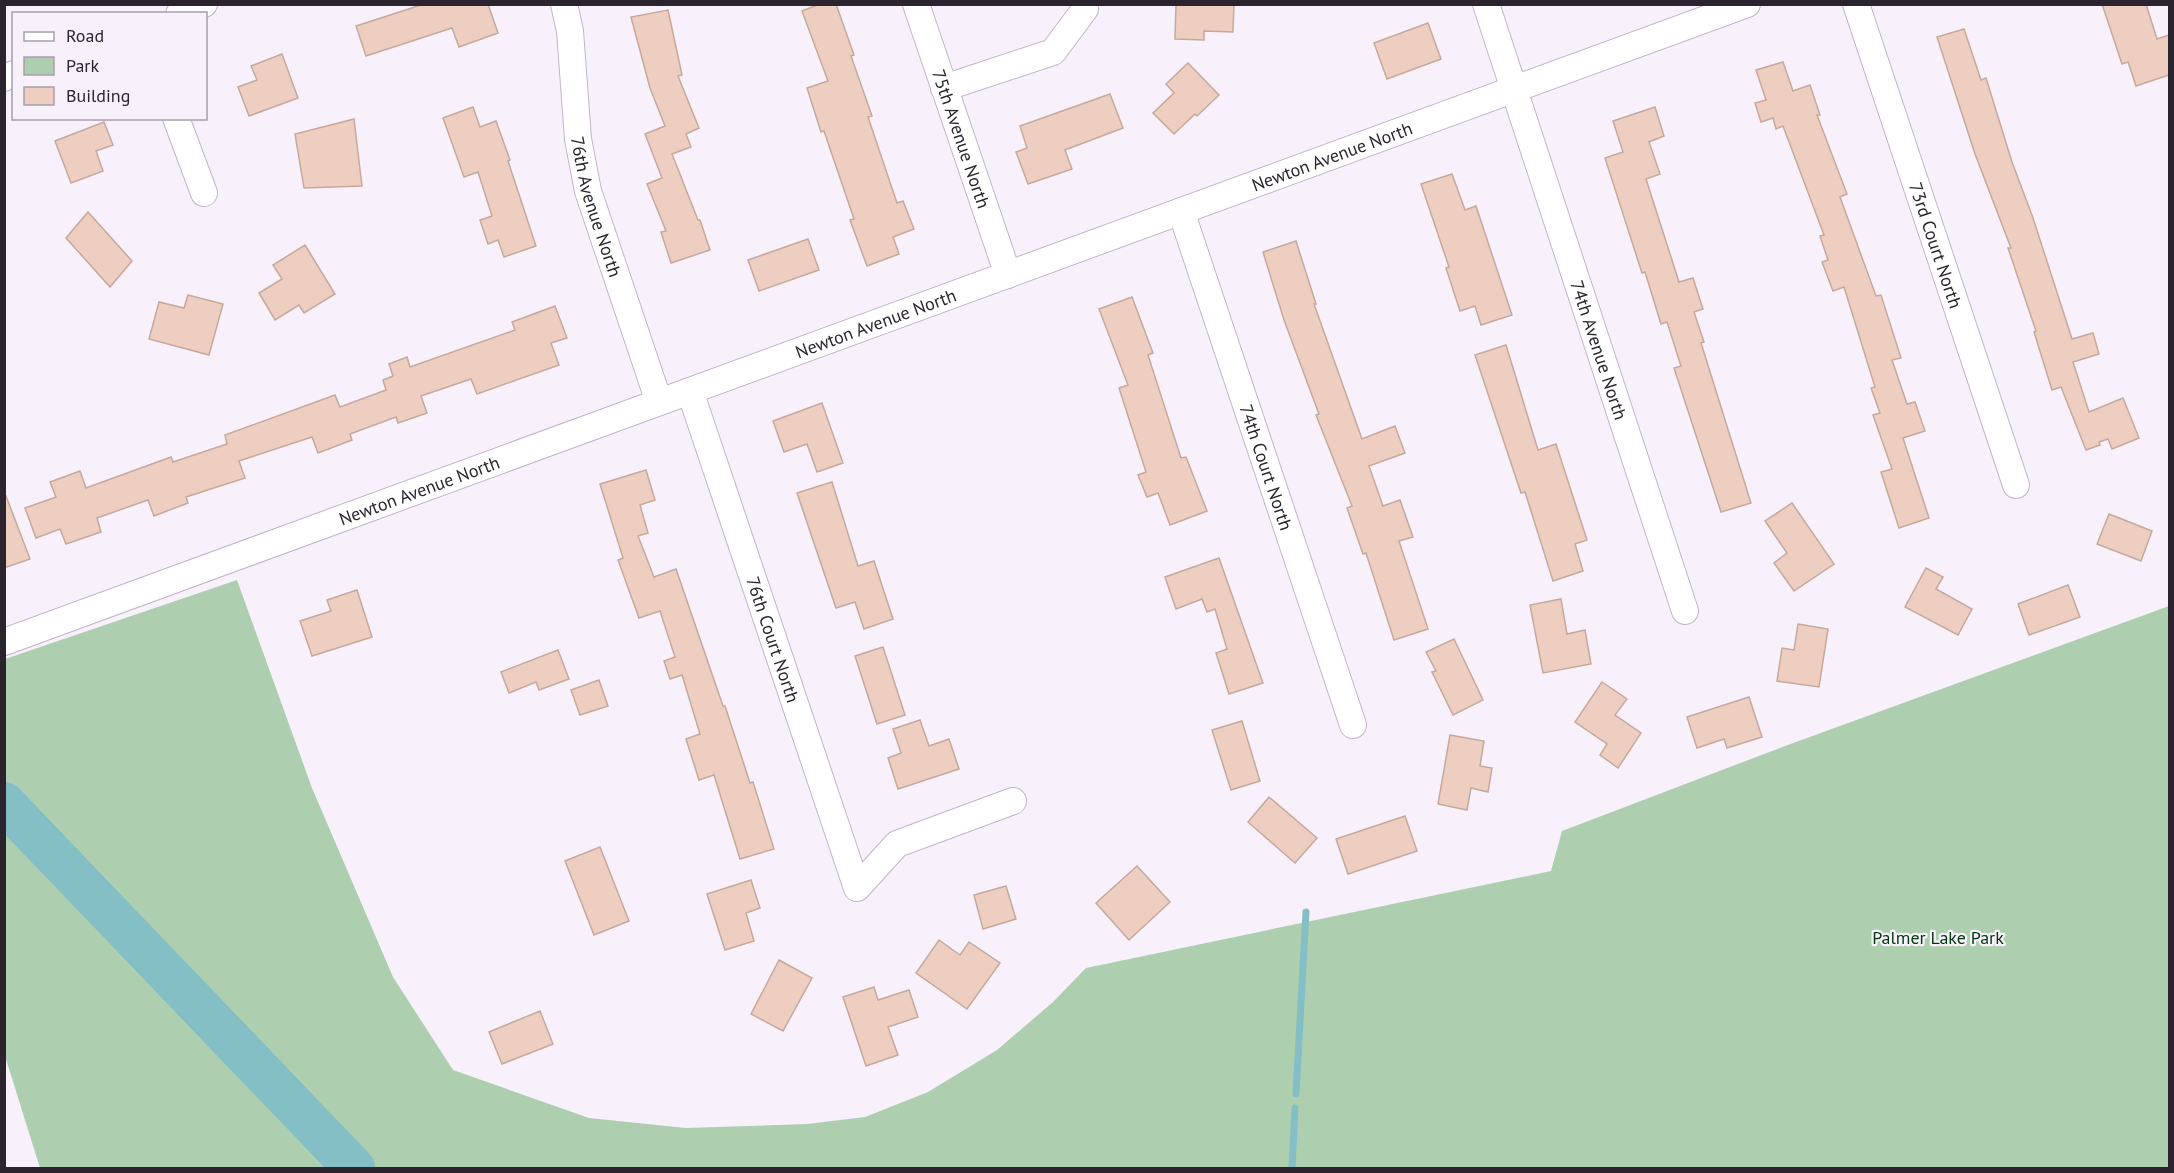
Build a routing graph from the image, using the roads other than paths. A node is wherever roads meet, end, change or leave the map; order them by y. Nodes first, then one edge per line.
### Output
1 (204, 4) edge
2 (564, 4) edge
3 (916, 4) edge
4 (1486, 4) edge
5 (1747, 4) edge
6 (1856, 4) edge
7 (1085, 9) dead end
8 (184, 12) edge
9 (944, 88) junction
10 (1515, 89) junction
11 (178, 120) edge
12 (204, 193) dead end
13 (1181, 211) junction
14 (1008, 275) junction
15 (690, 391) junction
16 (659, 402) junction
17 (2016, 485) dead end
18 (1685, 610) dead end
19 (4, 642) edge
20 (1353, 725) dead end
21 (1013, 801) dead end

1 - 8 street
2 - 16 street, 76th Avenue North
3 - 9 street, 75th Avenue North
4 - 10 street, 74th Avenue North
5 - 10 street, Newton Avenue North
6 - 17 street, 73rd Court North
7 - 9 street
9 - 14 street, 75th Avenue North
10 - 13 street, Newton Avenue North
10 - 18 street, 74th Avenue North
11 - 12 street
13 - 14 street, Newton Avenue North
13 - 20 street, 74th Court North
14 - 15 street, Newton Avenue North
15 - 16 street, Newton Avenue North
15 - 21 street, 76th Court North
16 - 19 street, Newton Avenue North

